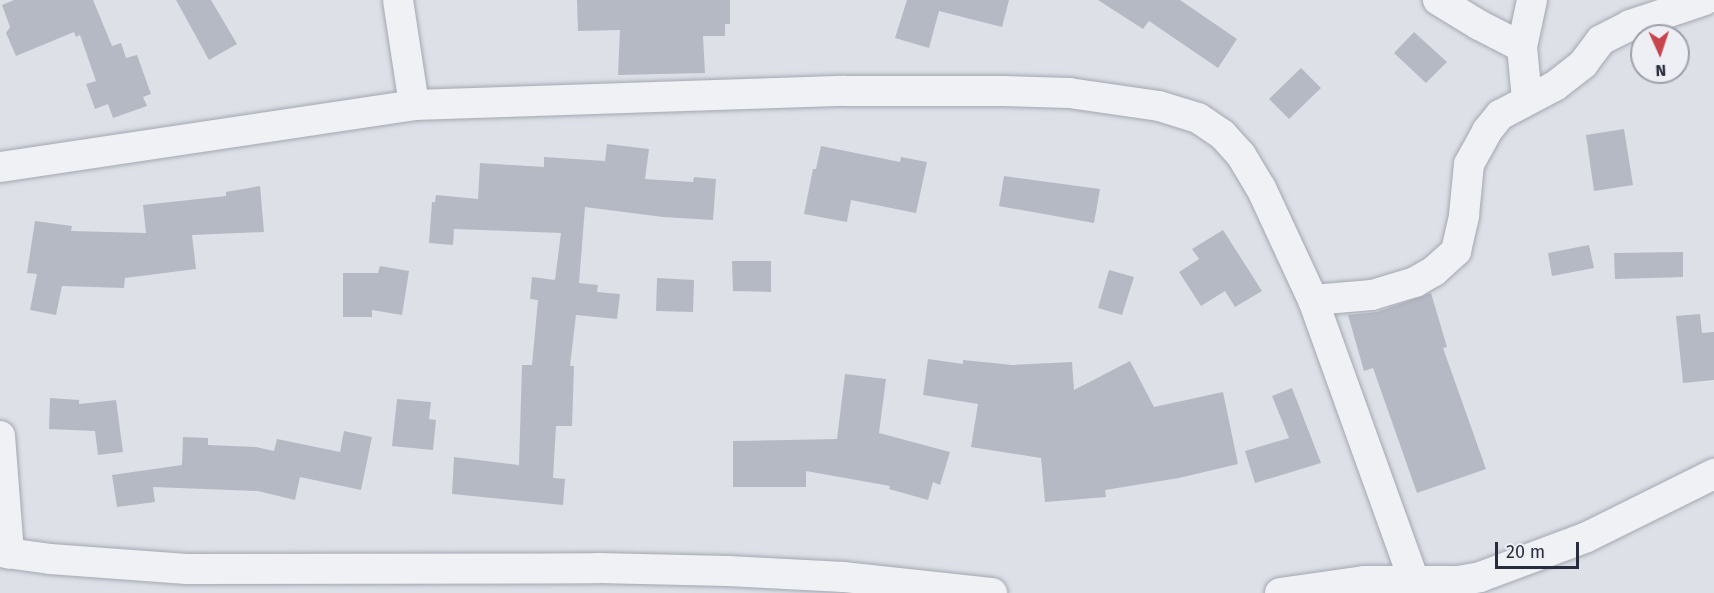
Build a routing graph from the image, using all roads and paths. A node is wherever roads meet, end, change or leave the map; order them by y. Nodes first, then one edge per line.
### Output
1 (398, 0) edge
2 (1438, 0) edge
3 (1532, 0) edge
4 (1705, 0) edge
5 (1522, 47) junction
6 (1527, 99) junction
7 (414, 105) junction
8 (0, 167) edge
9 (1313, 300) junction
10 (0, 436) edge
11 (1714, 474) edge
12 (4, 553) edge
13 (343, 581) edge
14 (1414, 581) junction
15 (992, 593) edge
16 (1280, 593) edge

1 - 7 street
2 - 5 street
3 - 5 street
4 - 6 street
5 - 6 street
6 - 9 street
7 - 8 street
7 - 9 street
9 - 14 street
10 - 12 street
11 - 14 street
12 - 13 street
13 - 15 street
14 - 16 street

